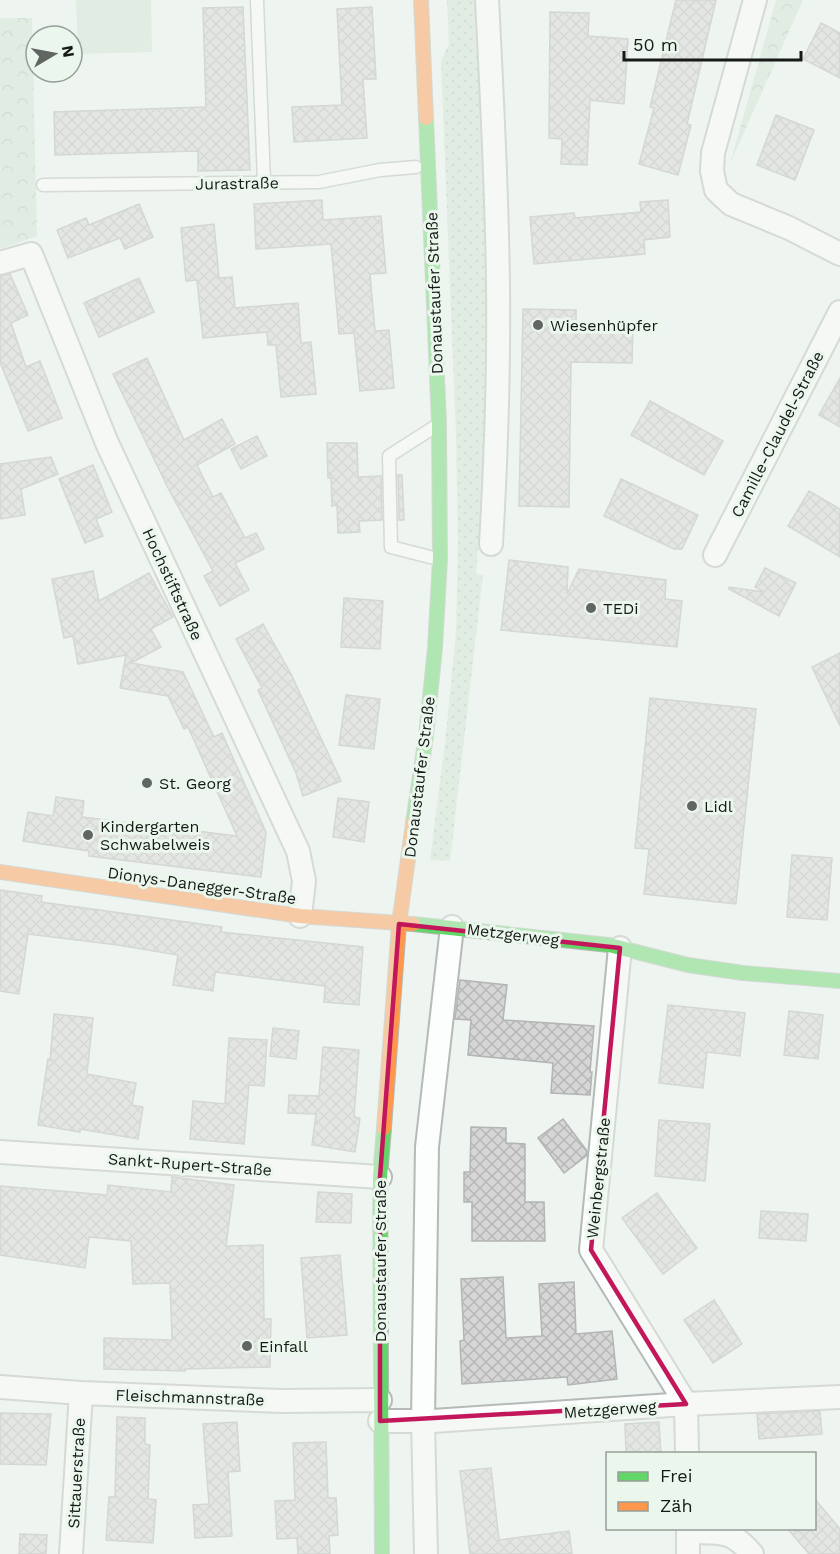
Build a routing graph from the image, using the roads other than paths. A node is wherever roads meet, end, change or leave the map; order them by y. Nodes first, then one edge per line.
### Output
1 (421, 0) edge
2 (487, 0) edge
3 (755, 0) edge
4 (257, 1) edge
5 (423, 166) junction
6 (264, 182) junction
7 (44, 185) dead end
8 (840, 254) edge
9 (0, 263) edge
10 (840, 312) edge
11 (439, 423) junction
12 (491, 544) dead end
13 (715, 555) dead end
14 (440, 560) junction
15 (0, 872) edge
16 (300, 916) junction
17 (399, 924) junction
18 (452, 927) junction
19 (620, 948) junction
20 (840, 981) edge
21 (0, 1152) edge
22 (380, 1177) junction
23 (0, 1387) edge
24 (81, 1393) junction
25 (840, 1397) edge
26 (686, 1404) junction
27 (380, 1410) junction
28 (423, 1420) junction
29 (687, 1452) edge
30 (688, 1538) edge
31 (71, 1554) edge
32 (382, 1554) edge
33 (426, 1554) edge
34 (752, 1554) edge

1 - 5 main road, Donaustaufer Straße
2 - 12 street
3 - 8 street
4 - 6 lane
5 - 6 lane, Jurastraße
5 - 11 main road, Donaustaufer Straße
6 - 7 lane, Jurastraße
9 - 16 street, Hochstiftstraße
10 - 13 street, Camille-Claudel-Straße
11 - 14 main road, Donaustaufer Straße
11 - 14 lane
14 - 17 main road, Donaustaufer Straße
15 - 16 main road, Dionys-Danegger-Straße
16 - 17 main road, Dionys-Danegger-Straße
17 - 18 main road, Metzgerweg
17 - 22 main road, Donaustaufer Straße
18 - 19 main road, Metzgerweg
18 - 28 street
19 - 20 main road, Metzgerweg
19 - 26 street, Weinbergstraße
21 - 22 street, Sankt-Rupert-Straße
22 - 27 main road, Donaustaufer Straße
23 - 24 street, Fleischmannstraße
24 - 27 street, Fleischmannstraße
24 - 31 street, Sittauerstraße
25 - 26 street, Metzgerweg
26 - 28 street, Metzgerweg
26 - 29 street
27 - 28 street, Metzgerweg
27 - 32 main road, Donaustaufer Straße
28 - 33 street
30 - 34 street

